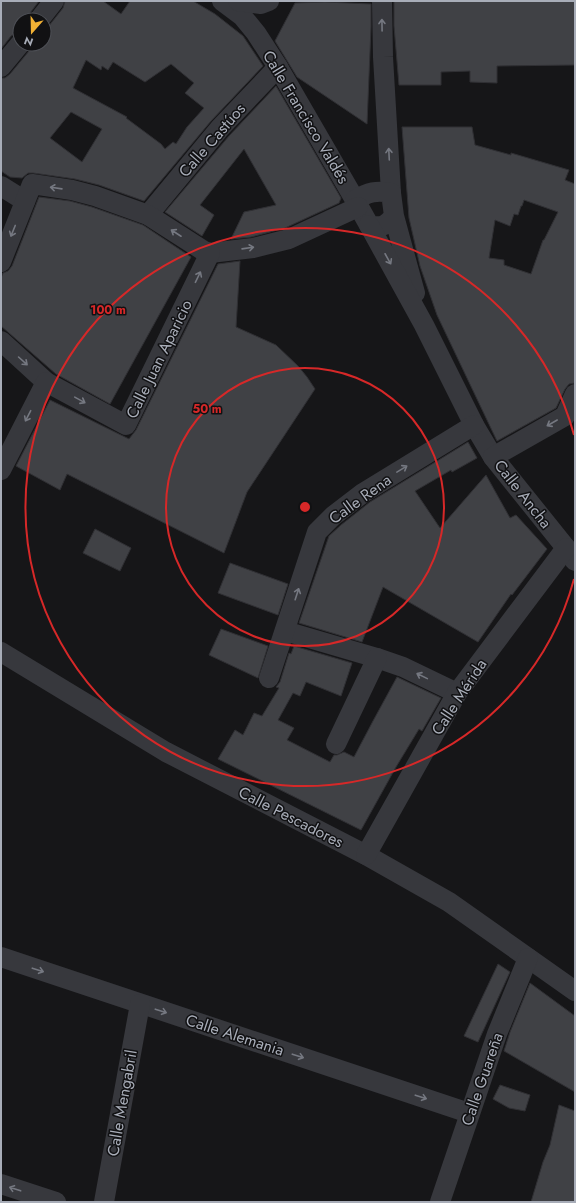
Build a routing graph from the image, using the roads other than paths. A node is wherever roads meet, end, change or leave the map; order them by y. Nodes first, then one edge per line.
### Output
1 (54, 1) edge
2 (222, 1) edge
3 (238, 1) edge
4 (382, 1) edge
5 (265, 2) edge
6 (45, 12) edge
7 (256, 33) junction
8 (13, 52) edge
9 (1, 67) edge
10 (278, 67) junction
11 (1, 186) edge
12 (391, 193) junction
13 (25, 201) junction
14 (357, 203) junction
15 (148, 215) junction
16 (394, 216) junction
17 (369, 225) junction
18 (210, 253) junction
19 (1, 262) edge
20 (424, 325) junction
21 (1, 341) edge
22 (46, 382) junction
23 (575, 394) edge
24 (474, 425) junction
25 (494, 457) junction
26 (1, 470) edge
27 (570, 554) edge
28 (285, 631) junction
29 (1, 652) edge
30 (377, 658) junction
31 (269, 678) dead end
32 (457, 693) junction
33 (336, 744) dead end
34 (366, 855) junction
35 (1, 957) edge
36 (528, 958) junction
37 (575, 991) edge
38 (140, 1004) junction
39 (470, 1113) junction
40 (1, 1184) edge
41 (56, 1202) edge
42 (104, 1202) edge
43 (440, 1202) edge

1 - 6 street
2 - 7 street, Calle Francisco Valdés
3 - 5 street
12 -> 4 street
5 - 7 street
7 - 10 street, Calle Francisco Valdés
8 - 9 street
10 - 14 street, Calle Francisco Valdés
10 - 15 street, Calle Castúos
11 - 13 street
12 - 14 street
12 - 16 street
15 -> 13 street
13 -> 19 street
14 - 17 street
18 -> 14 street
18 -> 15 street
16 - 17 street
16 - 20 street
17 -> 20 street
22 -> 18 street, Calle Juan Aparicio
20 - 24 street
21 -> 22 street
22 -> 26 street
23 -> 25 street
24 - 25 street, Calle Ancha
28 -> 24 street, Calle Rena
25 - 27 street, Calle Ancha
27 - 32 street, Calle Mérida
28 - 30 street
28 - 31 street, Calle Rena
29 - 34 street, Calle Pescadores
32 -> 30 street
30 - 33 street
32 - 34 street, Calle Mérida
34 - 36 street, Calle Pescadores
35 -> 38 street, Calle Alemania
36 - 37 street, Calle Pescadores
36 - 39 street, Calle Guareña
38 -> 39 street, Calle Alemania
38 - 42 street, Calle Mengabril
39 - 43 street, Calle Guareña
41 -> 40 street

